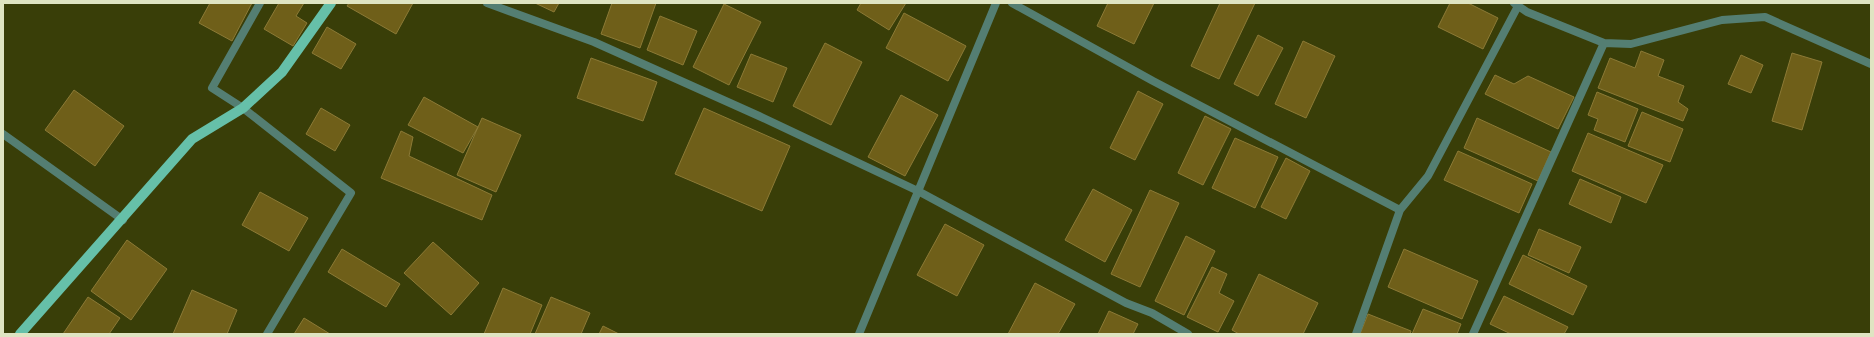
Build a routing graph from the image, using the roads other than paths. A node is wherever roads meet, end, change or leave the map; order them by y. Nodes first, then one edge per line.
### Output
1 (260, 3) edge
2 (331, 3) edge
3 (487, 3) edge
4 (996, 3) edge
5 (1012, 3) edge
6 (1516, 4) edge
7 (1604, 44) junction
8 (1871, 64) edge
9 (243, 108) junction
10 (3, 134) edge
11 (918, 191) junction
12 (1400, 210) junction
13 (123, 220) junction
14 (20, 334) edge
15 (267, 334) edge
16 (859, 334) edge
17 (1188, 334) edge
18 (1356, 334) edge
19 (1473, 334) edge

1 - 9 street
2 - 9 main road
3 - 11 street
4 - 11 street
5 - 12 street
6 - 7 street
6 - 12 street
7 - 8 street
7 - 19 street
9 - 13 main road
9 - 15 street
10 - 13 street
11 - 16 street
11 - 17 street
12 - 18 street
13 - 14 main road

